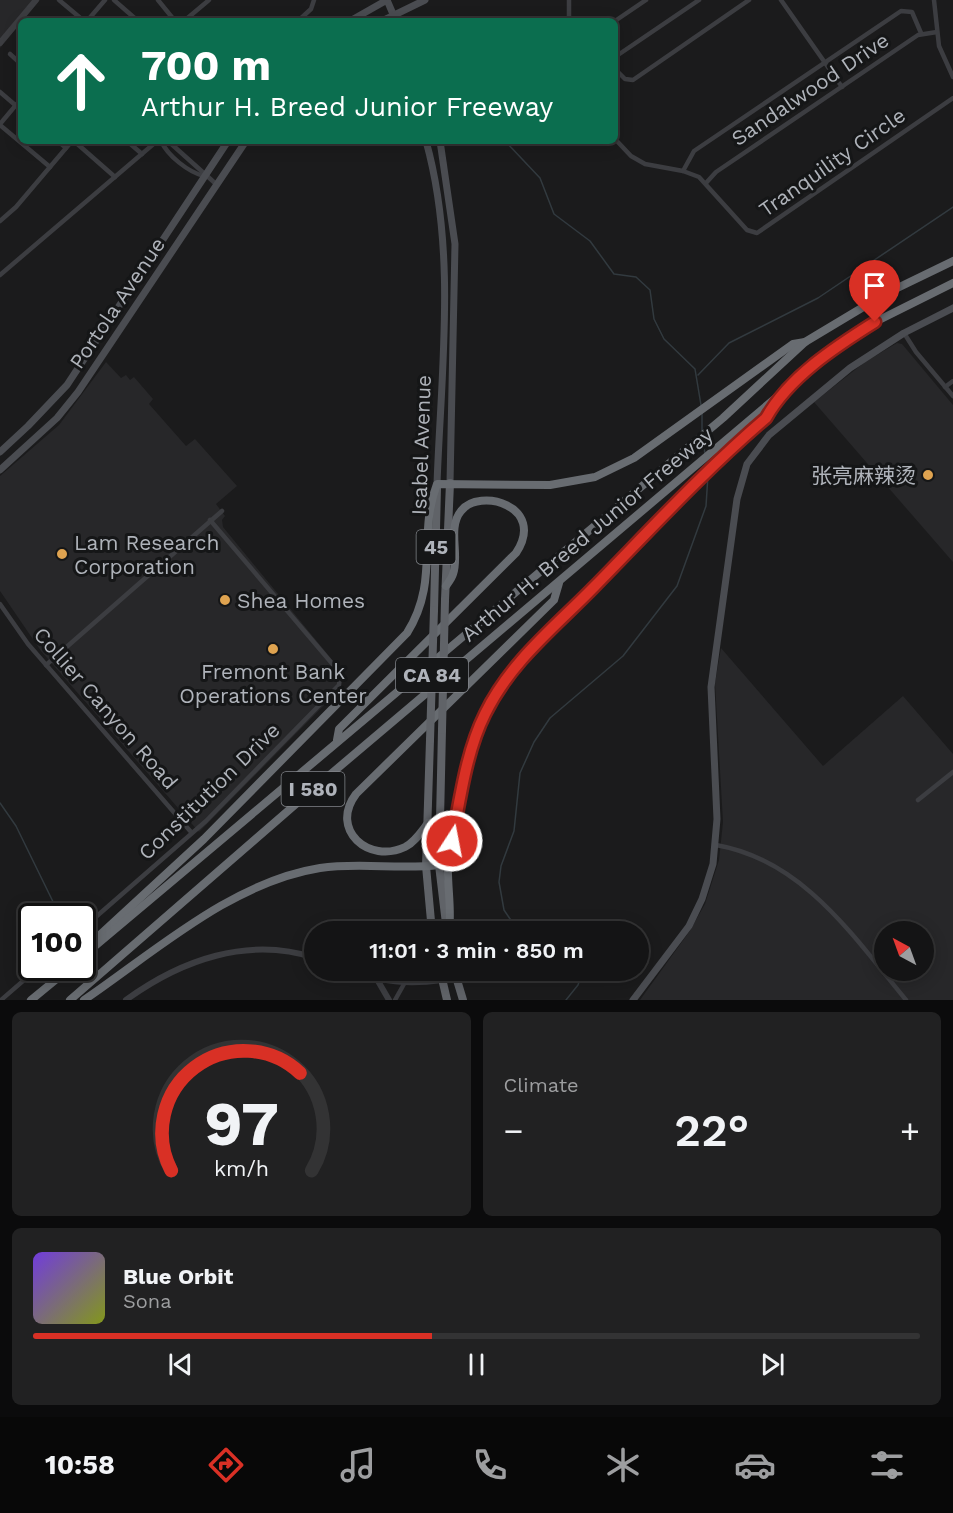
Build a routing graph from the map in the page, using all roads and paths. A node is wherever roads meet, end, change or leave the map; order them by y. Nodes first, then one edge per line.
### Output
1 (36, 0) edge
2 (59, 0) edge
3 (105, 0) edge
4 (114, 0) edge
5 (158, 0) edge
6 (209, 0) edge
7 (314, 0) edge
8 (387, 0) edge
9 (424, 0) edge
10 (569, 0) edge
11 (646, 0) edge
12 (699, 0) edge
13 (749, 0) edge
14 (782, 0) edge
15 (934, 0) edge
16 (374, 3) edge
17 (21, 18) edge
18 (81, 18) edge
19 (88, 18) edge
20 (135, 18) edge
21 (173, 18) edge
22 (188, 18) edge
23 (301, 18) edge
24 (354, 18) edge
25 (380, 18) edge
26 (395, 18) edge
27 (569, 18) edge
28 (618, 19) edge
29 (18, 22) edge
30 (937, 32) junction
31 (921, 33) junction
32 (0, 43) edge
33 (10, 54) dead end
34 (618, 55) edge
35 (18, 61) edge
36 (825, 63) junction
37 (618, 72) edge
38 (953, 77) edge
39 (842, 87) junction
40 (0, 92) edge
41 (953, 98) edge
42 (18, 103) edge
43 (16, 105) junction
44 (0, 124) edge
45 (18, 139) edge
46 (618, 142) edge
47 (23, 144) edge
48 (62, 144) edge
49 (70, 144) edge
50 (76, 144) edge
51 (130, 144) edge
52 (155, 144) edge
53 (162, 144) edge
54 (171, 144) edge
55 (226, 144) edge
56 (244, 144) edge
57 (427, 144) edge
58 (440, 144) edge
59 (66, 147) junction
60 (142, 154) junction
61 (50, 167) junction
62 (683, 171) junction
63 (115, 177) junction
64 (205, 177) junction
65 (706, 183) junction
66 (216, 184) junction
67 (0, 221) edge
68 (953, 261) edge
69 (0, 275) edge
70 (953, 283) edge
71 (953, 308) edge
72 (904, 333) junction
73 (805, 342) junction
74 (953, 381) edge
75 (945, 387) junction
76 (953, 396) edge
77 (778, 398) junction
78 (0, 452) edge
79 (0, 470) edge
80 (450, 483) junction
81 (437, 484) junction
82 (222, 511) dead end
83 (210, 520) junction
84 (559, 583) junction
85 (446, 586) junction
86 (0, 604) edge
87 (434, 610) joint
88 (46, 665) junction
89 (337, 740) junction
90 (953, 772) edge
91 (918, 800) dead end
92 (428, 823) junction
93 (190, 832) junction
94 (716, 844) junction
95 (439, 865) junction
96 (426, 866) junction
97 (96, 916) edge
98 (431, 921) edge
99 (447, 921) edge
100 (448, 921) edge
101 (96, 942) edge
102 (96, 943) edge
103 (304, 956) edge
104 (23, 981) edge
105 (54, 981) edge
106 (378, 981) joint
107 (432, 981) edge
108 (442, 981) edge
109 (457, 981) edge
110 (404, 984) junction
111 (1, 1000) edge
112 (31, 1000) edge
113 (70, 1000) edge
114 (84, 1000) edge
115 (126, 1000) edge
116 (389, 1000) edge
117 (395, 1000) edge
118 (447, 1000) edge
119 (462, 1000) edge
120 (633, 1000) edge
121 (906, 1000) edge

1 - 17 street
2 - 18 street
3 - 19 street
4 - 20 street
5 - 21 street
6 - 22 street
7 - 23 street
8 - 16 main road
8 - 26 main road
9 - 26 main road
10 - 27 street
11 - 28 street
12 - 34 street
13 - 37 street
14 - 36 street
15 - 30 street
16 - 24 main road
16 - 25 main road
29 - 32 street
30 - 31 street, Sandalwood Drive
30 - 38 street
31 - 36 street
31 - 39 street, Sandalwood Drive
33 - 35 street
36 - 39 street
36 - 62 street
39 - 65 street, Sandalwood Drive
40 - 43 street
41 - 65 street, Tranquility Circle
42 - 43 street
43 - 44 street
44 - 45 street
46 - 62 street, Tranquility Circle
47 - 61 street
48 - 59 street
49 - 59 street
50 - 63 street
51 - 60 street
52 - 60 street
53 - 64 street
54 - 64 street
55 - 64 main road, Portola Avenue
56 - 66 main road, Portola Avenue
57 - 81 main road, Isabel Avenue
58 - 80 main road, Isabel Avenue
59 - 61 street
60 - 63 street
61 - 67 street
62 - 65 street, Tranquility Circle
63 - 69 street
64 - 66 street
64 - 78 main road, Portola Avenue
66 - 79 main road, Portola Avenue
68 - 73 highway, Arthur H. Breed Junior Freeway / I 580
70 - 77 highway, Arthur H. Breed Junior Freeway / I 580
71 - 72 main road
72 - 75 street
72 - 94 main road
73 - 80 highway
73 - 89 highway, Arthur H. Breed Junior Freeway / I 580
74 - 75 street
75 - 76 street
77 - 84 highway, Arthur H. Breed Junior Freeway / I 580
77 - 100 highway
80 - 81 highway
80 - 85 highway, Isabel Avenue / 45
81 - 87 highway, Isabel Avenue / 45
81 - 101 highway
82 - 83 street
83 - 88 street
83 - 93 street, Constitution Drive
84 - 92 highway
84 - 113 highway, Arthur H. Breed Junior Freeway / I 580
85 - 89 highway
85 - 95 highway, Isabel Avenue / CA 84, bridge
86 - 88 street, Collier Canyon Road
87 - 92 highway, Isabel Avenue / CA 84, bridge
88 - 93 street, Collier Canyon Road
89 - 102 highway, Arthur H. Breed Junior Freeway / I 580
90 - 91 street
92 - 96 highway, Isabel Avenue / CA 84
93 - 97 street, Constitution Drive
94 - 120 main road
94 - 121 street
95 - 96 highway
95 - 99 highway, Isabel Avenue / CA 84
96 - 98 highway, Isabel Avenue / CA 84
96 - 114 highway
103 - 115 street
104 - 111 street
105 - 112 highway
106 - 110 street
106 - 116 street
107 - 110 street
108 - 118 highway
109 - 119 highway
110 - 117 street

